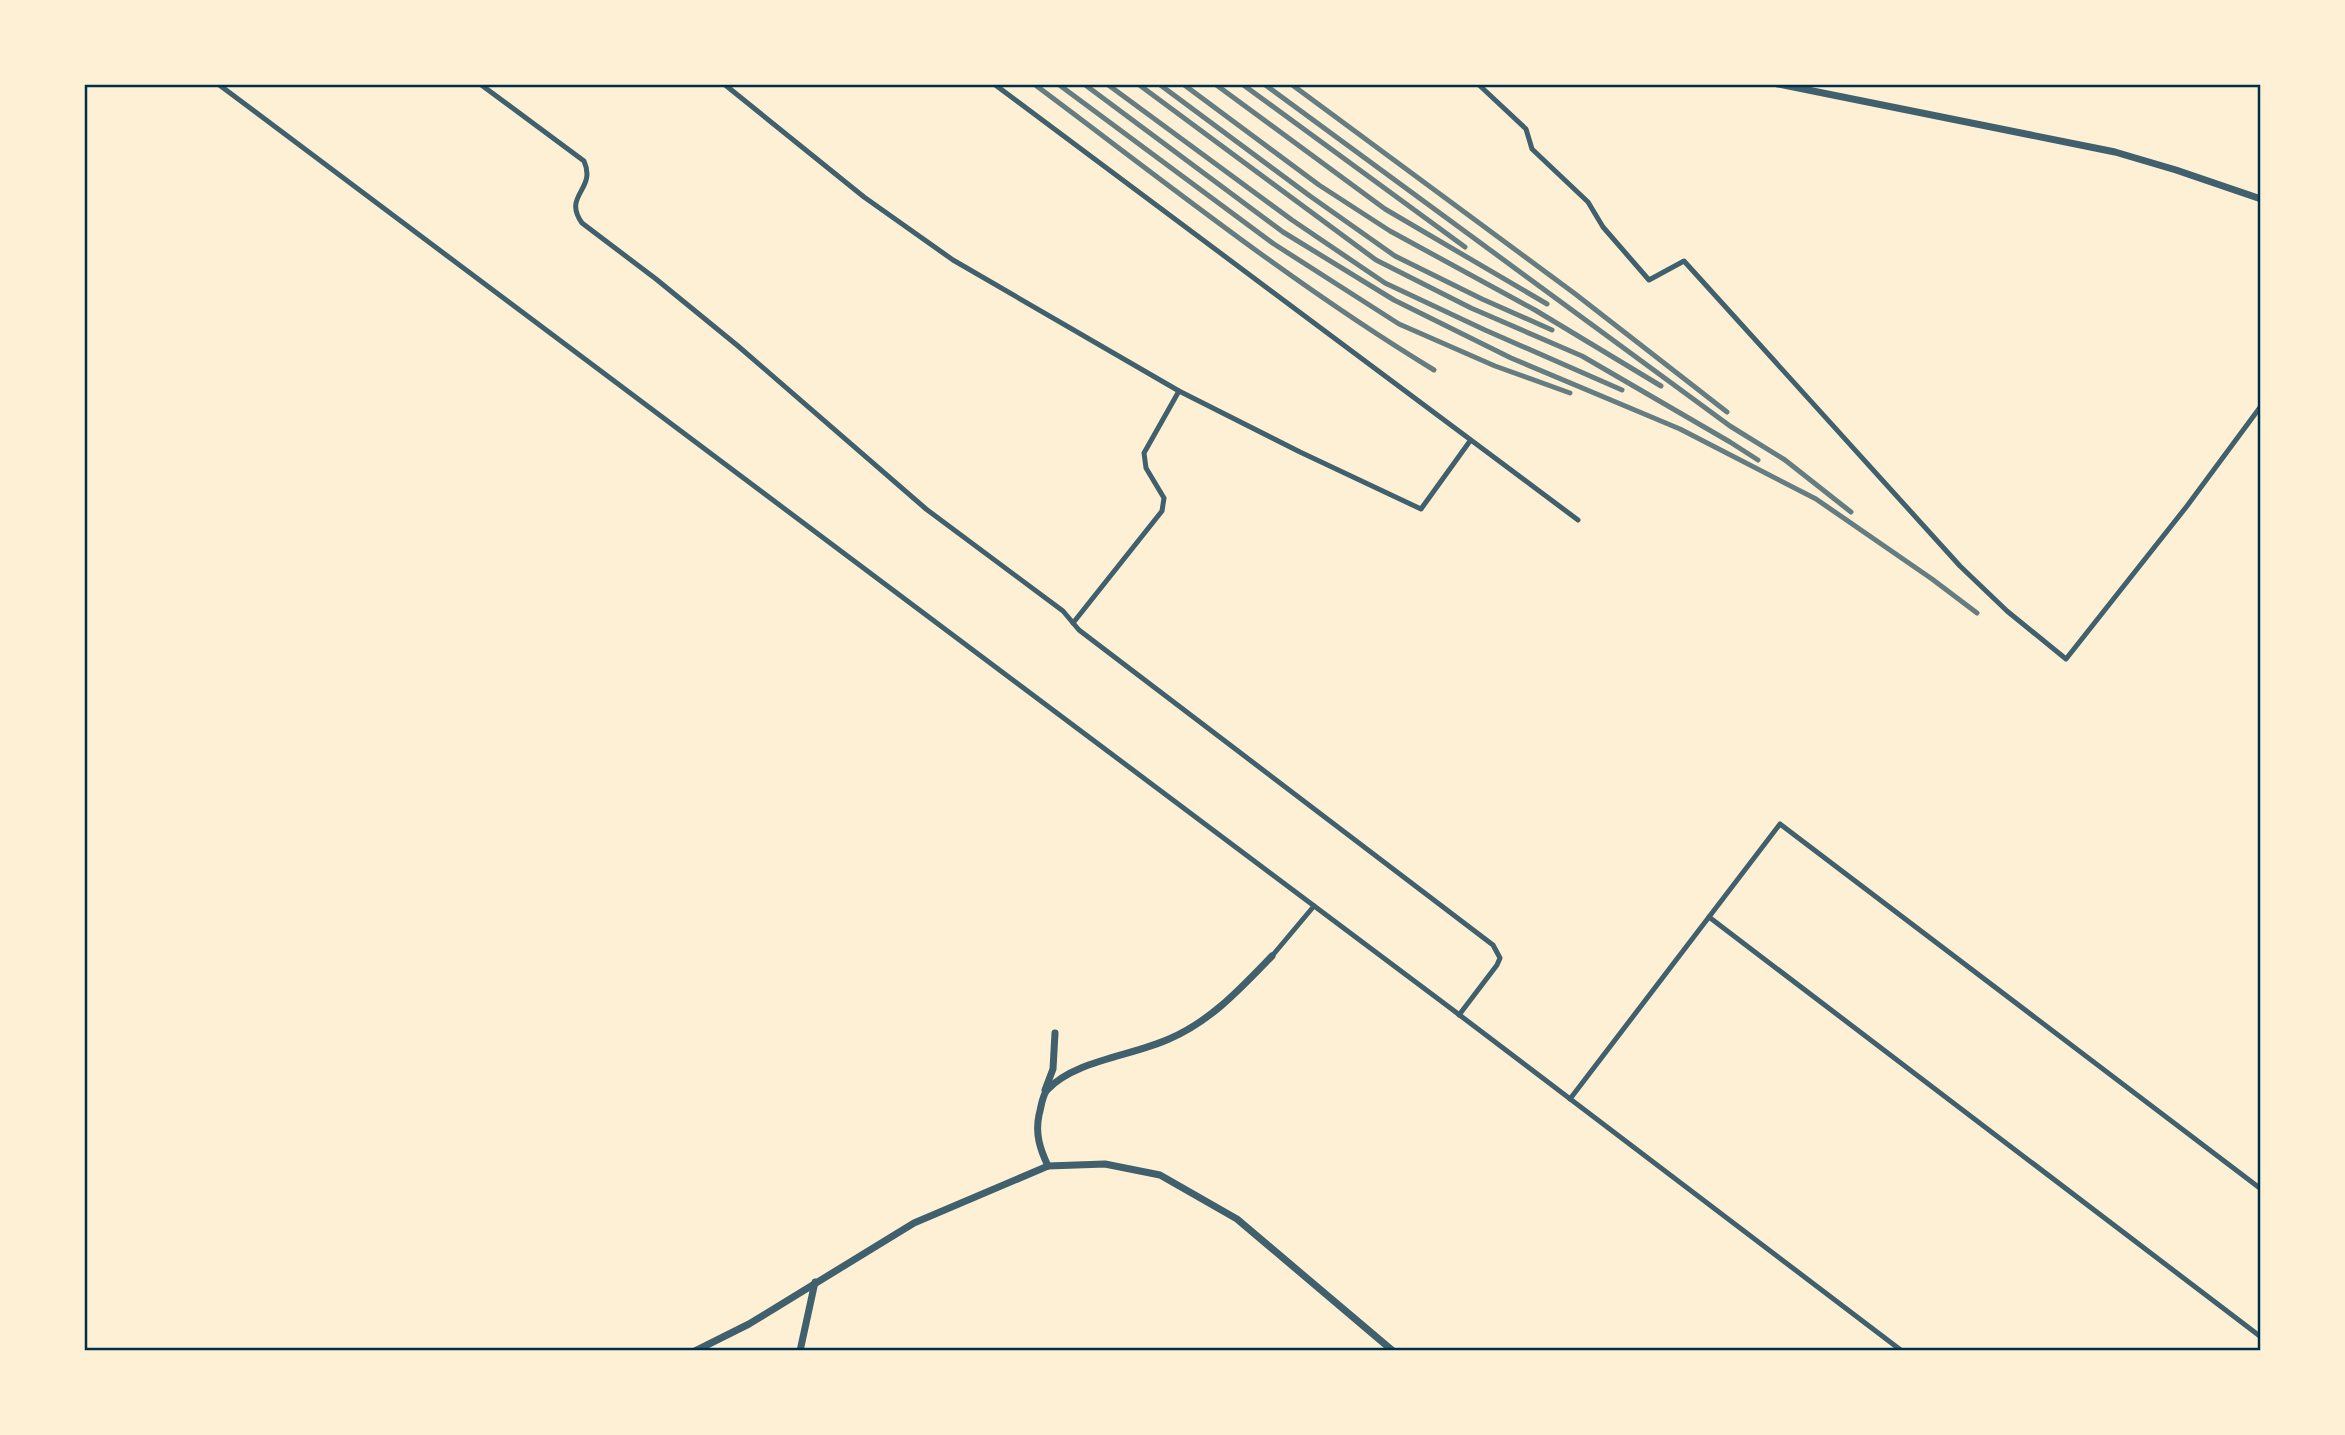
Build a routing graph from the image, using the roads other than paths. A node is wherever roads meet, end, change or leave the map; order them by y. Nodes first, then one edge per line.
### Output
1 (218, 84) edge
2 (480, 84) edge
3 (724, 84) edge
4 (994, 84) edge
5 (1478, 84) edge
6 (1778, 84) edge
7 (2261, 199) edge
8 (1179, 391) junction
9 (2261, 406) edge
10 (1470, 441) junction
11 (1578, 520) dead end
12 (1073, 623) junction
13 (1314, 906) junction
14 (1709, 917) junction
15 (1272, 956) joint
16 (1459, 1015) junction
17 (1055, 1033) dead end
18 (1045, 1092) junction
19 (1570, 1099) junction
20 (1048, 1166) junction
21 (2261, 1189) edge
22 (815, 1282) junction
23 (2261, 1337) edge
24 (695, 1351) edge
25 (800, 1351) edge
26 (1393, 1351) edge
27 (1902, 1351) edge

1 - 13 lane
2 - 12 lane
3 - 8 lane
4 - 10 lane
5 - 9 lane
6 - 7 street
8 - 10 lane
8 - 12 lane
10 - 11 lane
12 - 16 lane
13 - 15 lane
13 - 16 lane
14 - 19 lane
14 - 21 lane
14 - 23 lane
15 - 18 street
16 - 19 lane
17 - 18 street
18 - 20 street
19 - 27 lane
20 - 22 street
20 - 26 street
22 - 24 street
22 - 25 street

